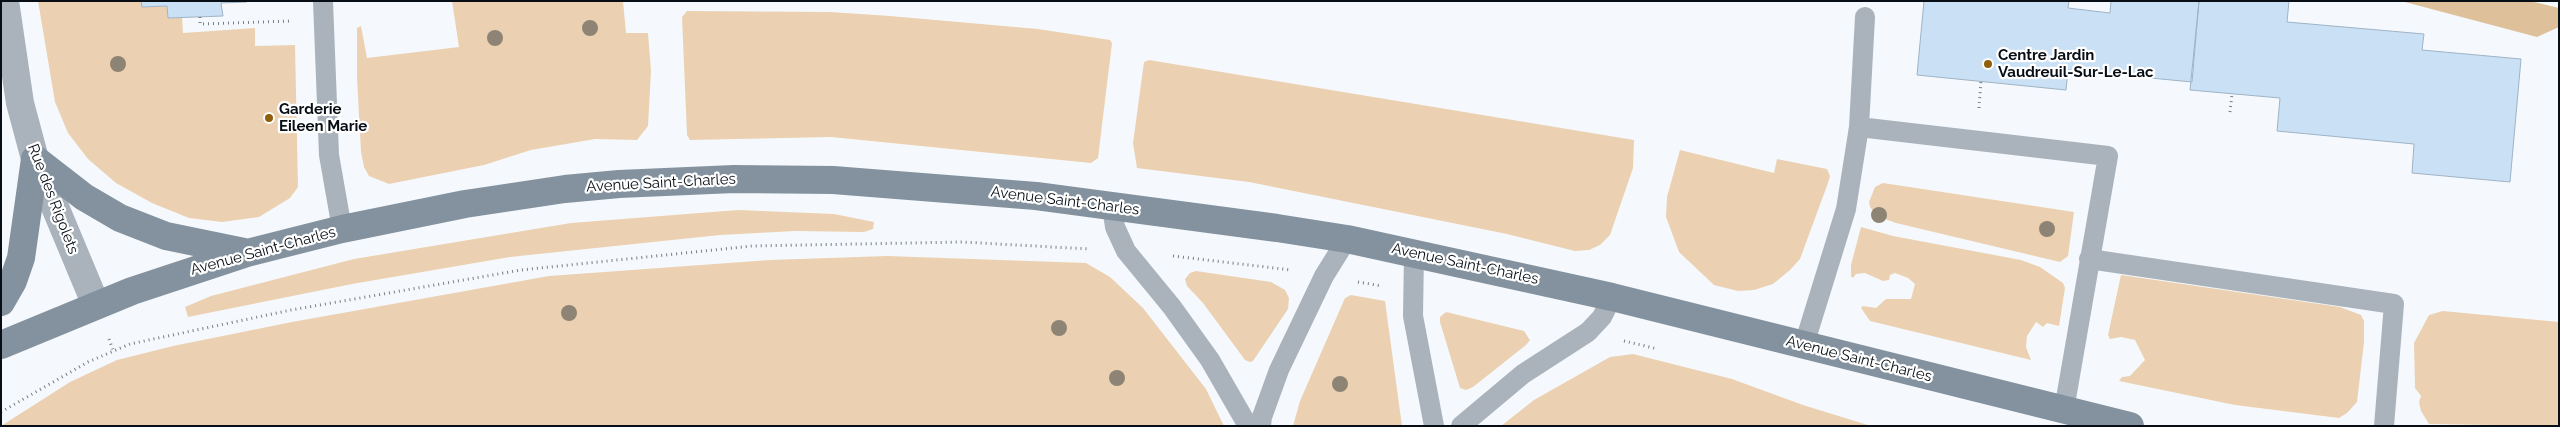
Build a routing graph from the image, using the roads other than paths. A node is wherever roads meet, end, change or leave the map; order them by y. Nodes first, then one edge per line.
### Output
1 (6, 1) edge
2 (323, 1) edge
3 (1865, 18) dead end
4 (6, 44) edge
5 (1859, 127) junction
6 (35, 159) junction
7 (1112, 207) junction
8 (342, 229) junction
9 (1347, 240) junction
10 (247, 253) junction
11 (1414, 253) junction
12 (2090, 259) junction
13 (1612, 297) junction
14 (1, 302) edge
15 (96, 305) junction
16 (1804, 345) junction
17 (1, 346) edge
18 (2064, 410) junction
19 (1248, 426) edge
20 (1262, 426) edge
21 (1434, 426) edge
22 (1462, 426) edge
23 (2130, 426) edge
24 (2384, 426) edge

1 - 4 street, Rue des Rigolets
2 - 8 lane
3 - 5 lane
4 - 6 street, Rue des Rigolets
5 - 12 lane
5 - 16 lane
6 - 10 street
6 - 14 street
6 - 15 street, Rue des Rigolets
7 - 8 street, Avenue Saint-Charles
7 - 9 street, Avenue Saint-Charles
7 - 19 lane
8 - 10 street, Avenue Saint-Charles
9 - 11 street, Avenue Saint-Charles
9 - 20 lane
10 - 15 street, Avenue Saint-Charles
11 - 13 street, Avenue Saint-Charles
11 - 21 lane
12 - 18 lane
12 - 24 lane
13 - 16 street, Avenue Saint-Charles
13 - 22 lane
15 - 17 street, Avenue Saint-Charles
16 - 18 street, Avenue Saint-Charles
18 - 23 street, Avenue Saint-Charles

